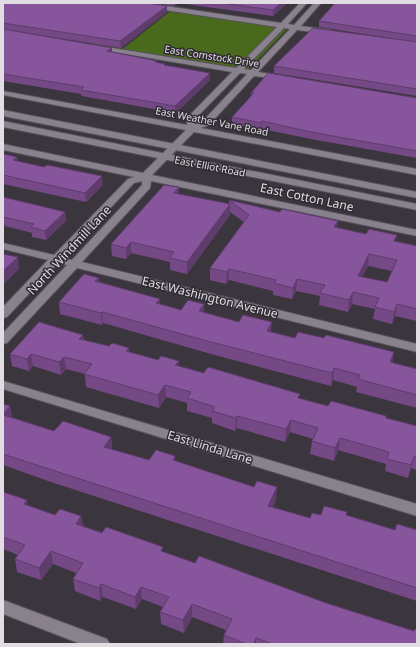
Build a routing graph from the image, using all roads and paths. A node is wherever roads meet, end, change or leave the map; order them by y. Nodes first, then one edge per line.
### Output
1 (131, 3) edge
2 (304, 3) edge
3 (318, 3) edge
4 (282, 26) junction
5 (295, 28) junction
6 (333, 33) edge
7 (89, 46) edge
8 (238, 70) junction
9 (253, 73) junction
10 (292, 79) edge
11 (3, 93) edge
12 (3, 113) edge
13 (3, 124) edge
14 (192, 129) junction
15 (3, 147) edge
16 (170, 152) junction
17 (417, 172) edge
18 (146, 176) junction
19 (417, 195) edge
20 (417, 207) edge
21 (417, 233) edge
22 (3, 246) edge
23 (56, 259) junction
24 (74, 264) junction
25 (3, 314) edge
26 (3, 340) edge
27 (417, 348) edge
28 (3, 385) edge
29 (417, 510) edge
30 (3, 607) edge
31 (101, 644) edge

1 - 4 street
2 - 4 street
3 - 5 street
4 - 5 street
4 - 8 street
5 - 6 street
5 - 9 street
7 - 8 street, East Comstock Drive
8 - 9 street, East Comstock Drive
8 - 14 street
9 - 10 street, East Comstock Drive
9 - 14 street
11 - 14 street, East Weather Vane Road
12 - 16 street, East Elliot Road
13 - 16 street, East Elliot Road
14 - 16 street, North Windmill Lane
14 - 17 street, East Weather Vane Road
15 - 18 street, East Cotton Lane
16 - 18 street, North Windmill Lane
16 - 19 street, East Elliot Road
16 - 20 street, East Elliot Road
18 - 21 street, East Cotton Lane
18 - 23 street, North Windmill Lane
18 - 24 street, North Windmill Lane
22 - 23 street, East Washington Avenue
23 - 24 street, East Washington Avenue
23 - 25 street, North Windmill Lane
24 - 26 street, North Windmill Lane
24 - 27 street, East Washington Avenue
28 - 29 street, East Linda Lane
30 - 31 street

